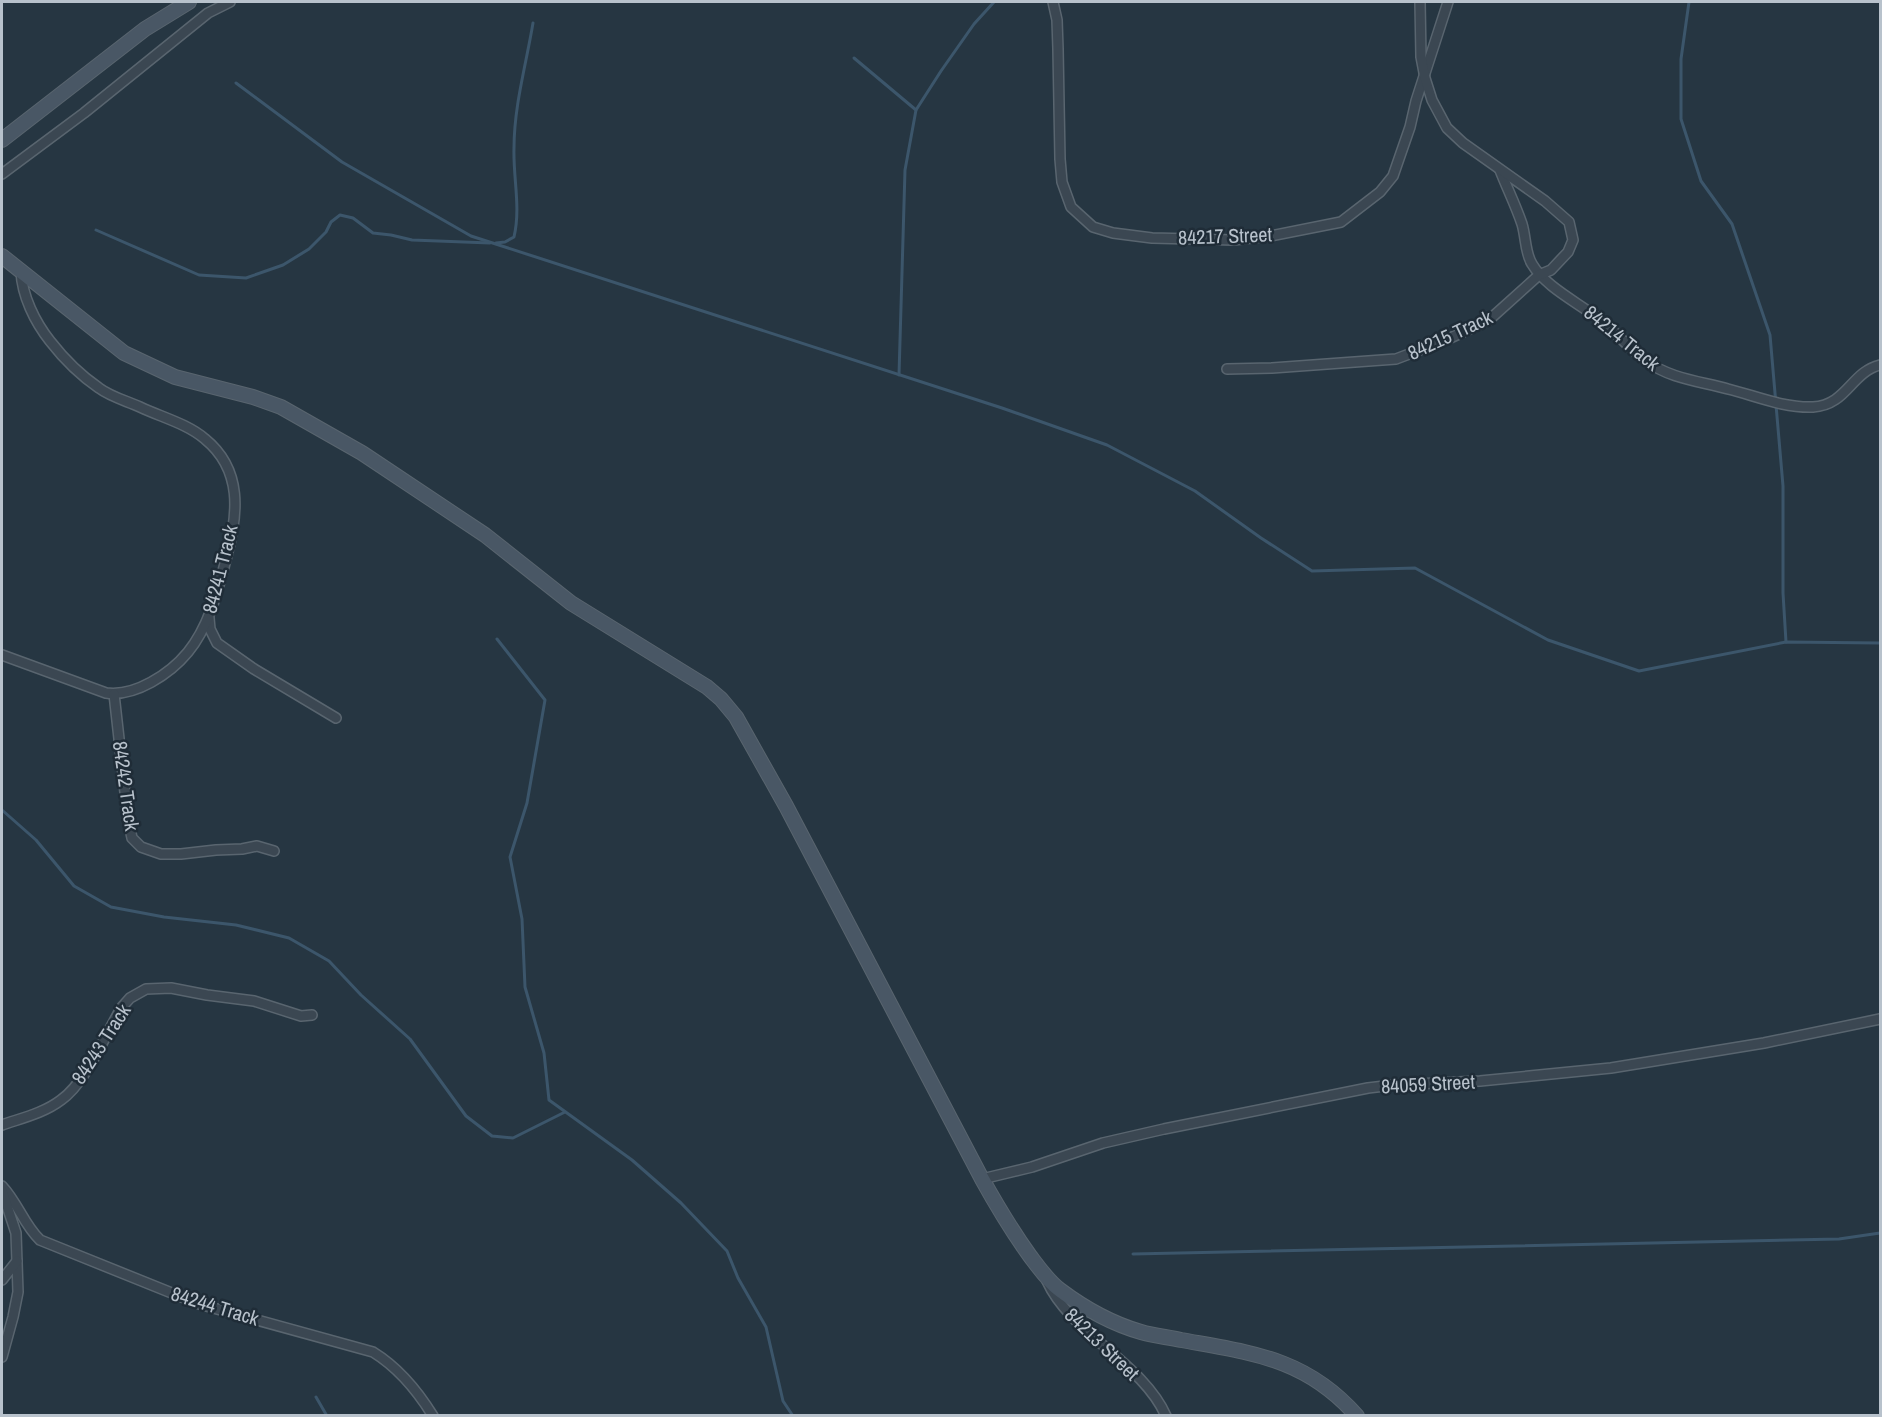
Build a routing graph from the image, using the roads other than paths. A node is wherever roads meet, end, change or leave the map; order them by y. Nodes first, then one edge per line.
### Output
1 (189, 2) edge
2 (230, 2) edge
3 (1053, 2) edge
4 (1420, 2) edge
5 (1448, 2) edge
6 (1425, 78) junction
7 (2, 140) edge
8 (1500, 170) junction
9 (2, 174) edge
10 (2, 256) edge
11 (21, 271) junction
12 (1539, 275) junction
13 (1881, 365) edge
14 (1227, 369) dead end
15 (209, 614) junction
16 (2, 656) edge
17 (114, 694) junction
18 (336, 718) dead end
19 (274, 851) dead end
20 (312, 1015) dead end
21 (1881, 1019) edge
22 (2, 1125) edge
23 (982, 1179) junction
24 (2, 1189) edge
25 (17, 1261) junction
26 (1042, 1271) junction
27 (2, 1280) edge
28 (2, 1357) edge
29 (433, 1416) edge
30 (1166, 1416) edge
31 (1357, 1416) edge

1 - 7 street
2 - 9 street
3 - 6 street, 84217 Street
4 - 6 street
5 - 6 street, 84217 Street
6 - 8 street, 84215 Track
8 - 12 street
8 - 12 street, 84215 Track
10 - 11 street
11 - 15 street, 84241 Track
11 - 23 street
12 - 13 street, 84214 Track
12 - 14 street, 84215 Track
15 - 17 street, 84241 Track
15 - 18 street
16 - 17 street
17 - 19 street, 84242 Track
20 - 22 street, 84243 Track
21 - 23 street, 84059 Street
23 - 26 street
24 - 25 street
24 - 29 street, 84244 Track
25 - 27 street
25 - 28 street
26 - 30 street, 84213 Street
26 - 31 street

